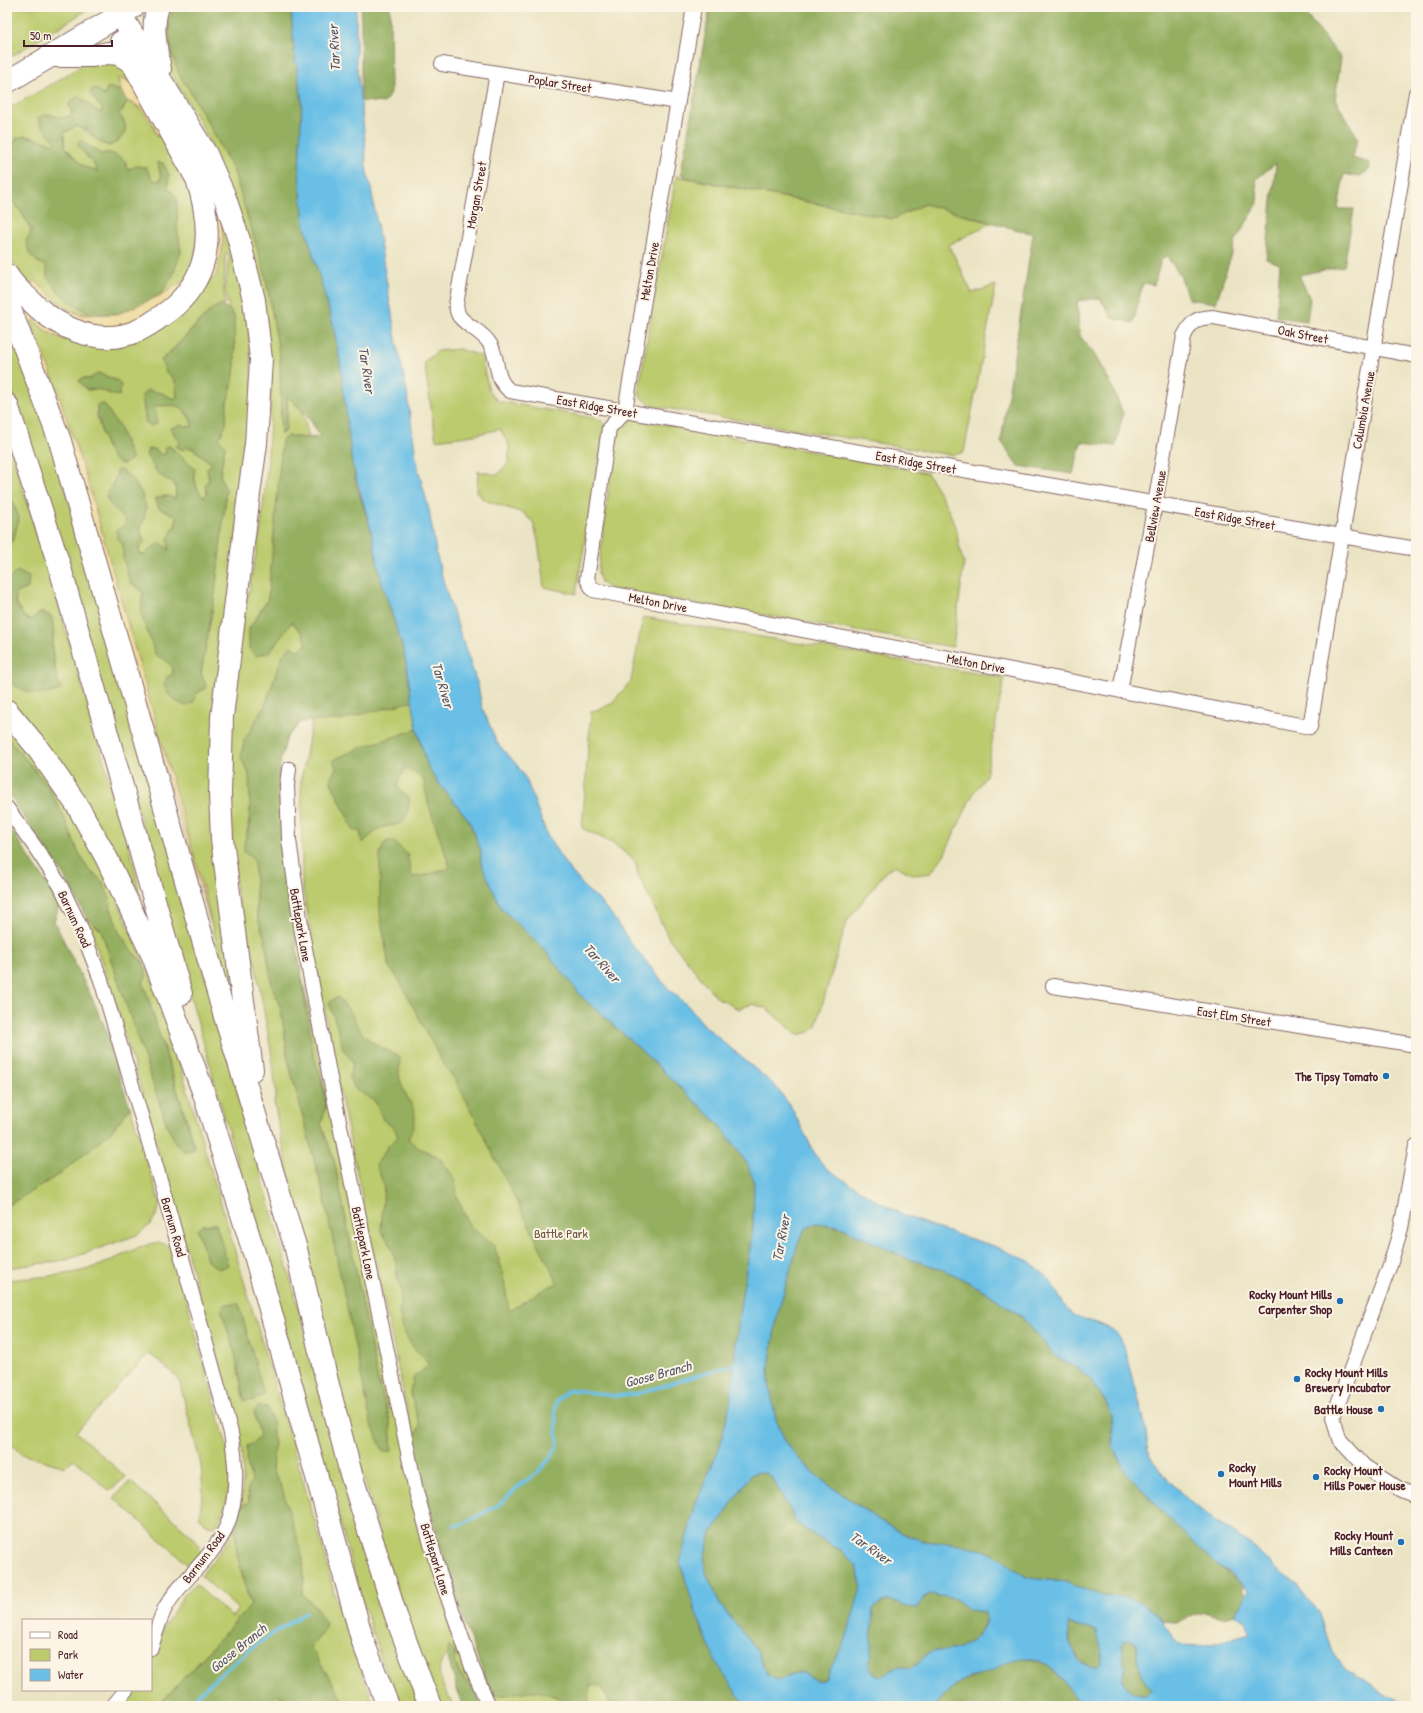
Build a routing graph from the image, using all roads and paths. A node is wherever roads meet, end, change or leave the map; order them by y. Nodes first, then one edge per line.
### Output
1 (158, 7) edge
2 (694, 7) edge
3 (121, 14) edge
4 (49, 56) junction
5 (133, 63) junction
6 (442, 64) dead end
7 (497, 73) junction
8 (7, 82) edge
9 (163, 82) junction
10 (1416, 93) edge
11 (678, 102) junction
12 (7, 275) edge
13 (7, 302) edge
14 (459, 316) joint
15 (1191, 323) joint
16 (1374, 348) junction
17 (1416, 356) edge
18 (7, 405) edge
19 (625, 411) junction
20 (1155, 504) junction
21 (1342, 536) junction
22 (1416, 549) edge
23 (1120, 691) junction
24 (7, 711) edge
25 (1310, 727) joint
26 (289, 769) dead end
27 (7, 808) edge
28 (1053, 986) dead end
29 (1416, 1045) edge
30 (204, 1094) junction
31 (260, 1135) junction
32 (1416, 1146) edge
33 (1416, 1189) edge
34 (1406, 1201) junction
35 (1416, 1496) edge
36 (152, 1645) edge
37 (125, 1691) edge
38 (113, 1706) edge
39 (388, 1706) edge
40 (430, 1706) edge
41 (489, 1706) edge

1 - 9 main road
2 - 11 street, Melton Drive
3 - 4 main road
3 - 5 main road
3 - 9 main road
4 - 5 main road
4 - 8 main road
5 - 12 main road
6 - 7 street, Poplar Street
7 - 11 street, Poplar Street
7 - 14 street, Morgan Street
9 - 31 main road
10 - 16 street, Columbia Avenue
11 - 19 street, Melton Drive
13 - 31 main road
14 - 19 street, East Ridge Street
15 - 16 street, Oak Street
15 - 20 street, Bellview Avenue
16 - 17 street, Oak Street
16 - 21 street, Columbia Avenue
18 - 30 main road
19 - 20 street, East Ridge Street
19 - 23 street, Melton Drive
20 - 21 street, East Ridge Street
20 - 23 street, Bellview Avenue
21 - 22 street, East Ridge Street
21 - 25 street, Columbia Avenue
23 - 25 street, Melton Drive
24 - 30 main road
26 - 41 street, Battlepark Lane
27 - 36 street, Barnum Road
28 - 29 street, East Elm Street
30 - 39 main road
31 - 40 main road
32 - 34 street
33 - 34 street
34 - 35 street
37 - 38 street

